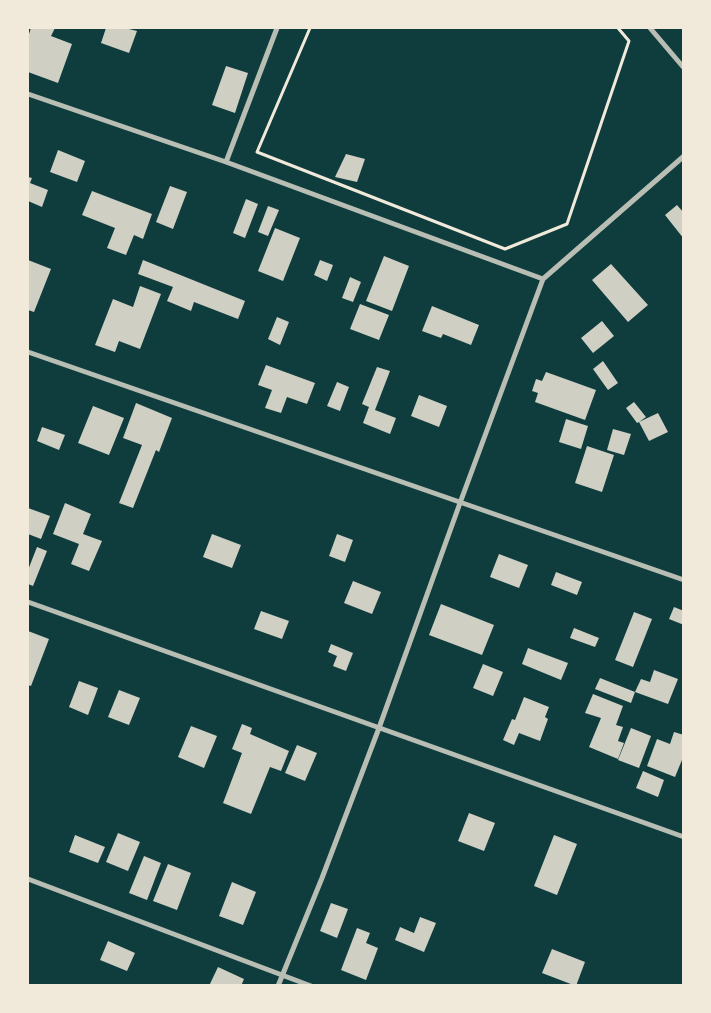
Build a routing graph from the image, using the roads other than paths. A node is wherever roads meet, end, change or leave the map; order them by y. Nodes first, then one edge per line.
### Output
1 (277, 28) edge
2 (650, 28) edge
3 (684, 68) edge
4 (28, 94) edge
5 (684, 156) edge
6 (226, 162) junction
7 (543, 279) junction
8 (28, 352) edge
9 (460, 503) junction
10 (684, 580) edge
11 (28, 602) edge
12 (379, 728) junction
13 (684, 837) edge
14 (28, 879) edge
15 (282, 974) junction
16 (278, 986) edge
17 (311, 986) edge

1 - 6 street
2 - 3 street
4 - 6 street
5 - 7 street
6 - 7 street
7 - 9 street
8 - 9 street
9 - 10 street
9 - 12 street
11 - 12 street
12 - 13 street
12 - 15 street
14 - 15 street
15 - 16 street
15 - 17 street

